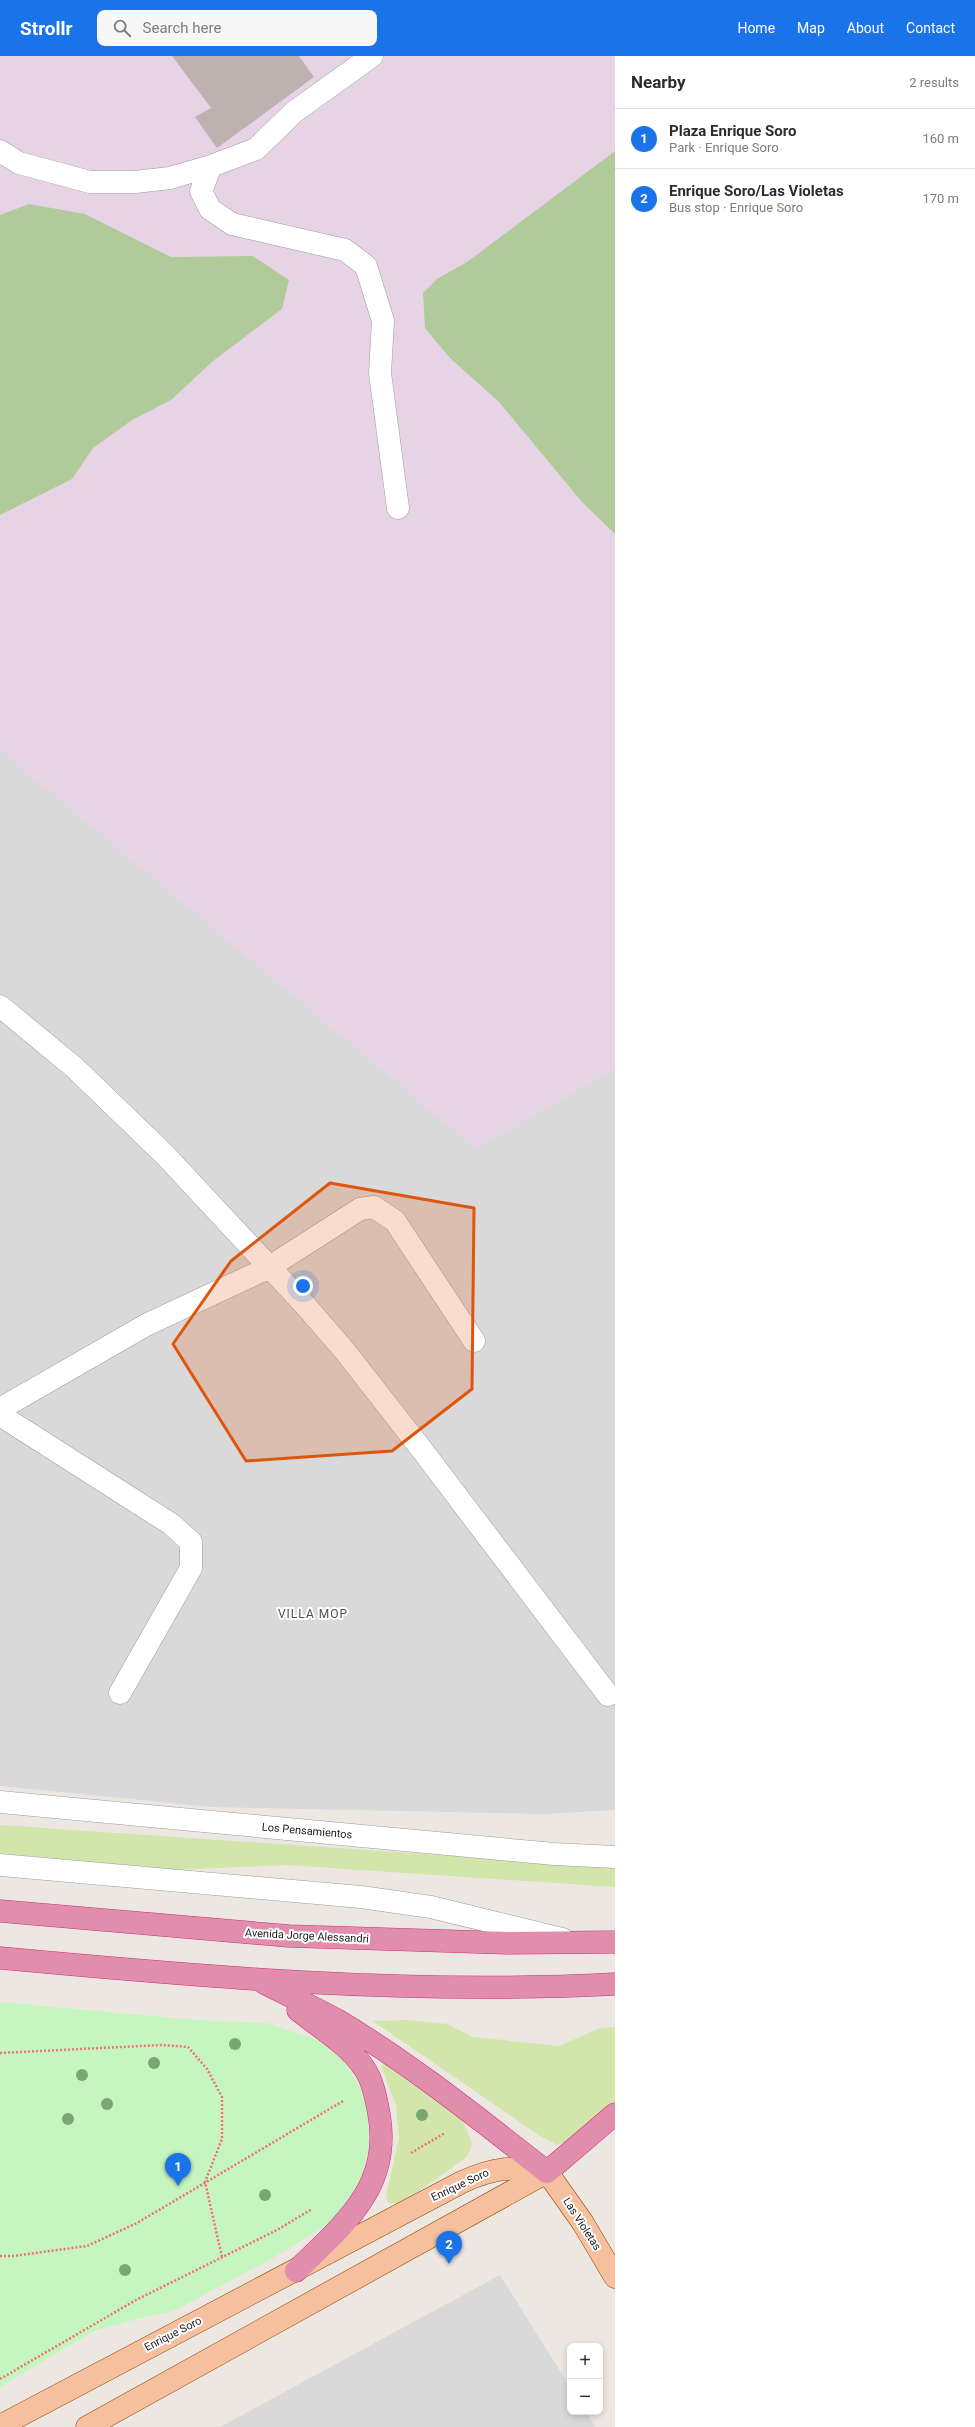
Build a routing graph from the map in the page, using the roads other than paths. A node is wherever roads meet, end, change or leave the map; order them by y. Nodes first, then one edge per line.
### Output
1 (367, 60) edge
2 (0, 151) edge
3 (211, 166) junction
4 (398, 508) dead end
5 (0, 1006) edge
6 (268, 1268) junction
7 (474, 1341) dead end
8 (0, 1409) edge
9 (0, 1415) edge
10 (120, 1693) dead end
11 (608, 1695) dead end
12 (0, 1802) edge
13 (615, 1857) edge
14 (0, 1865) edge
15 (0, 1911) edge
16 (615, 1942) edge
17 (578, 1943) junction
18 (0, 1958) edge
19 (255, 1979) junction
20 (615, 1984) edge
21 (615, 2114) edge
22 (547, 2172) junction
23 (296, 2271) junction
24 (615, 2277) edge
25 (0, 2426) edge
26 (87, 2427) edge

1 - 3 street
2 - 3 street
3 - 4 street
5 - 6 street
6 - 7 street
6 - 8 street
6 - 11 street
9 - 10 street
12 - 13 street, Los Pensamientos
14 - 17 street
15 - 17 highway, Avenida Jorge Alessandri
16 - 17 highway, Avenida Jorge Alessandri
18 - 19 highway
19 - 20 highway
19 - 22 highway
19 - 23 highway
21 - 22 highway
22 - 23 main road, Enrique Soro
22 - 24 main road, Las Violetas
22 - 26 main road
23 - 25 main road, Enrique Soro

